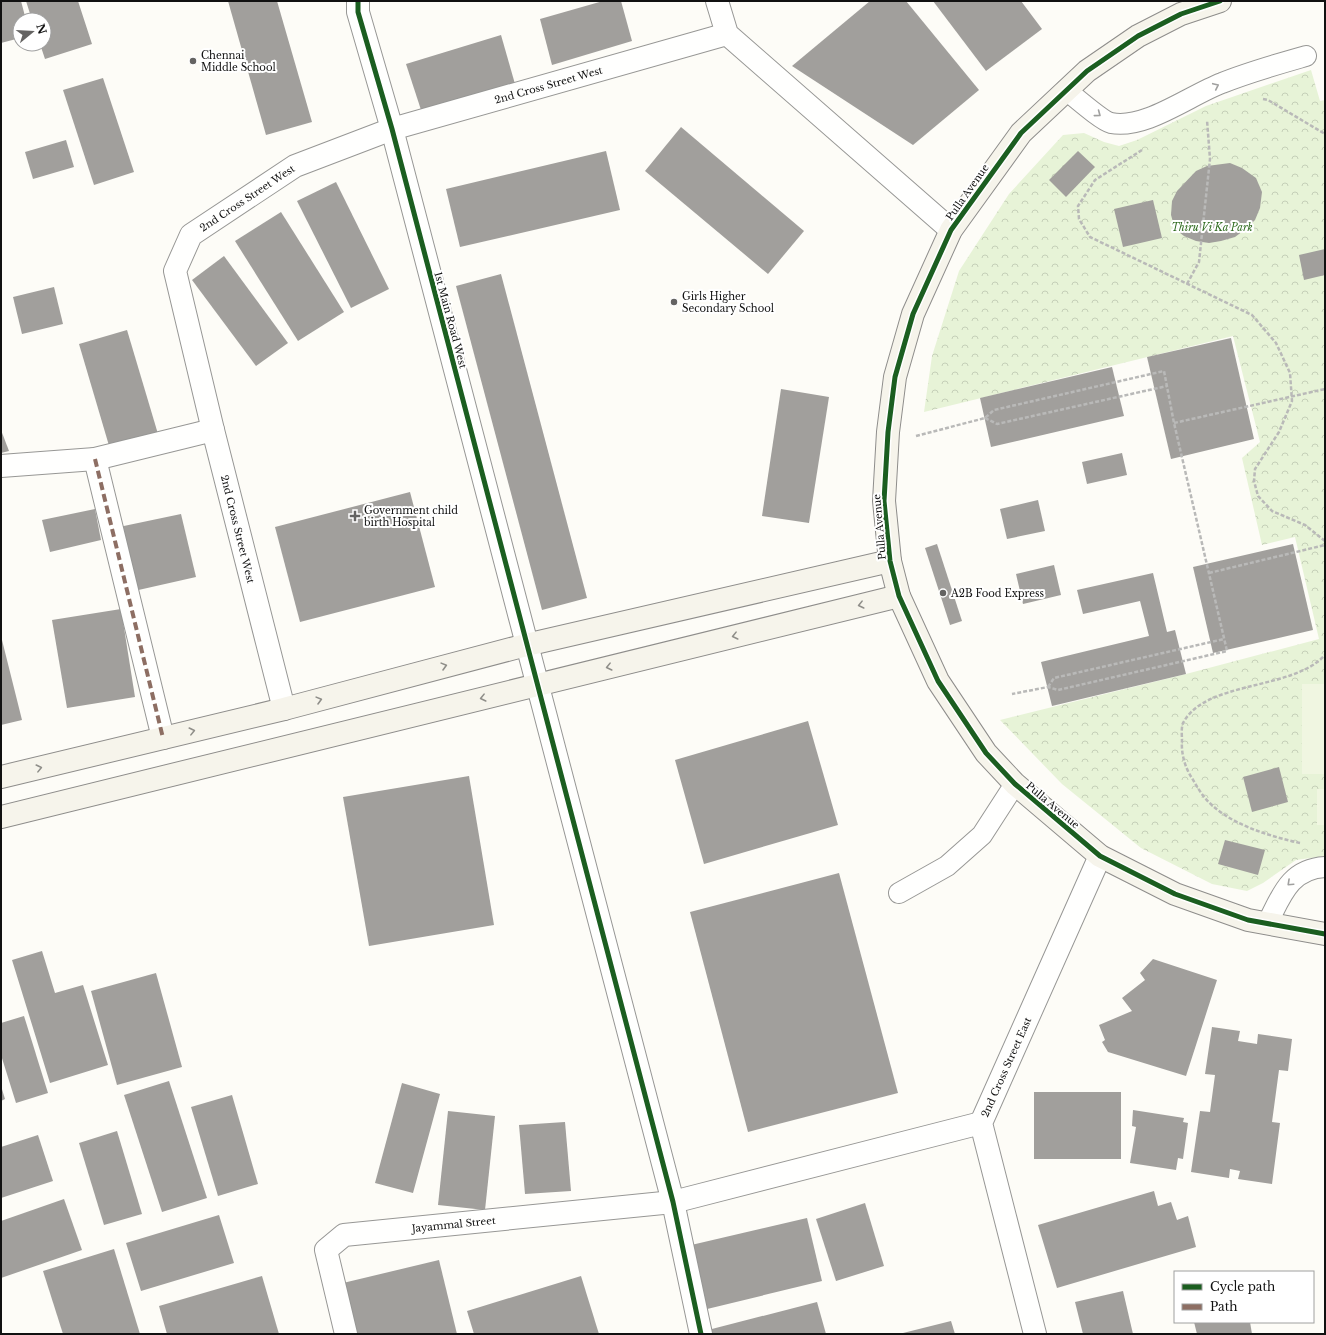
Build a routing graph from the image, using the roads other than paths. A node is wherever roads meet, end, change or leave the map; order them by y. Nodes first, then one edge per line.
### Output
1 (358, 1) edge
2 (717, 1) edge
3 (1220, 1) edge
4 (726, 34) junction
5 (1306, 56) dead end
6 (1066, 90) junction
7 (392, 129) junction
8 (952, 230) junction
9 (213, 430) junction
10 (95, 459) junction
11 (1, 466) edge
12 (890, 561) junction
13 (899, 596) junction
14 (526, 645) junction
15 (536, 685) junction
16 (284, 709) junction
17 (163, 738) junction
18 (1, 777) edge
19 (1015, 784) junction
20 (1, 817) edge
21 (1100, 856) junction
22 (1325, 867) edge
23 (899, 894) dead end
24 (1267, 924) junction
25 (1325, 934) edge
26 (981, 1123) junction
27 (673, 1202) junction
28 (346, 1334) edge
29 (700, 1334) edge
30 (1035, 1334) edge

1 - 7 street, 1st Main Road West
2 - 4 street
3 - 6 street, Pulla Avenue
4 - 7 street, 2nd Cross Street West
4 - 8 street
6 -> 5 lane
6 - 8 street, Pulla Avenue
7 - 9 street, 2nd Cross Street West
7 - 14 street, 1st Main Road West
8 - 12 street, Pulla Avenue
9 - 10 street
9 - 16 street, 2nd Cross Street West
10 - 11 street
10 - 17 street
12 - 13 street, Pulla Avenue
12 - 14 street
13 -> 15 street
13 - 19 street, Pulla Avenue
14 - 15 street, 1st Main Road West
16 -> 14 street
15 -> 20 street
15 - 27 street, 1st Main Road West
17 -> 16 street
18 -> 17 street
19 - 21 street, Pulla Avenue
19 - 23 lane
21 - 24 street, Pulla Avenue
21 - 26 street, 2nd Cross Street East
22 -> 24 lane
24 - 25 street, Pulla Avenue
26 - 27 street
26 - 30 street, 2nd Cross Street East
27 - 28 street, Jayammal Street
27 - 29 street, 1st Main Road West

